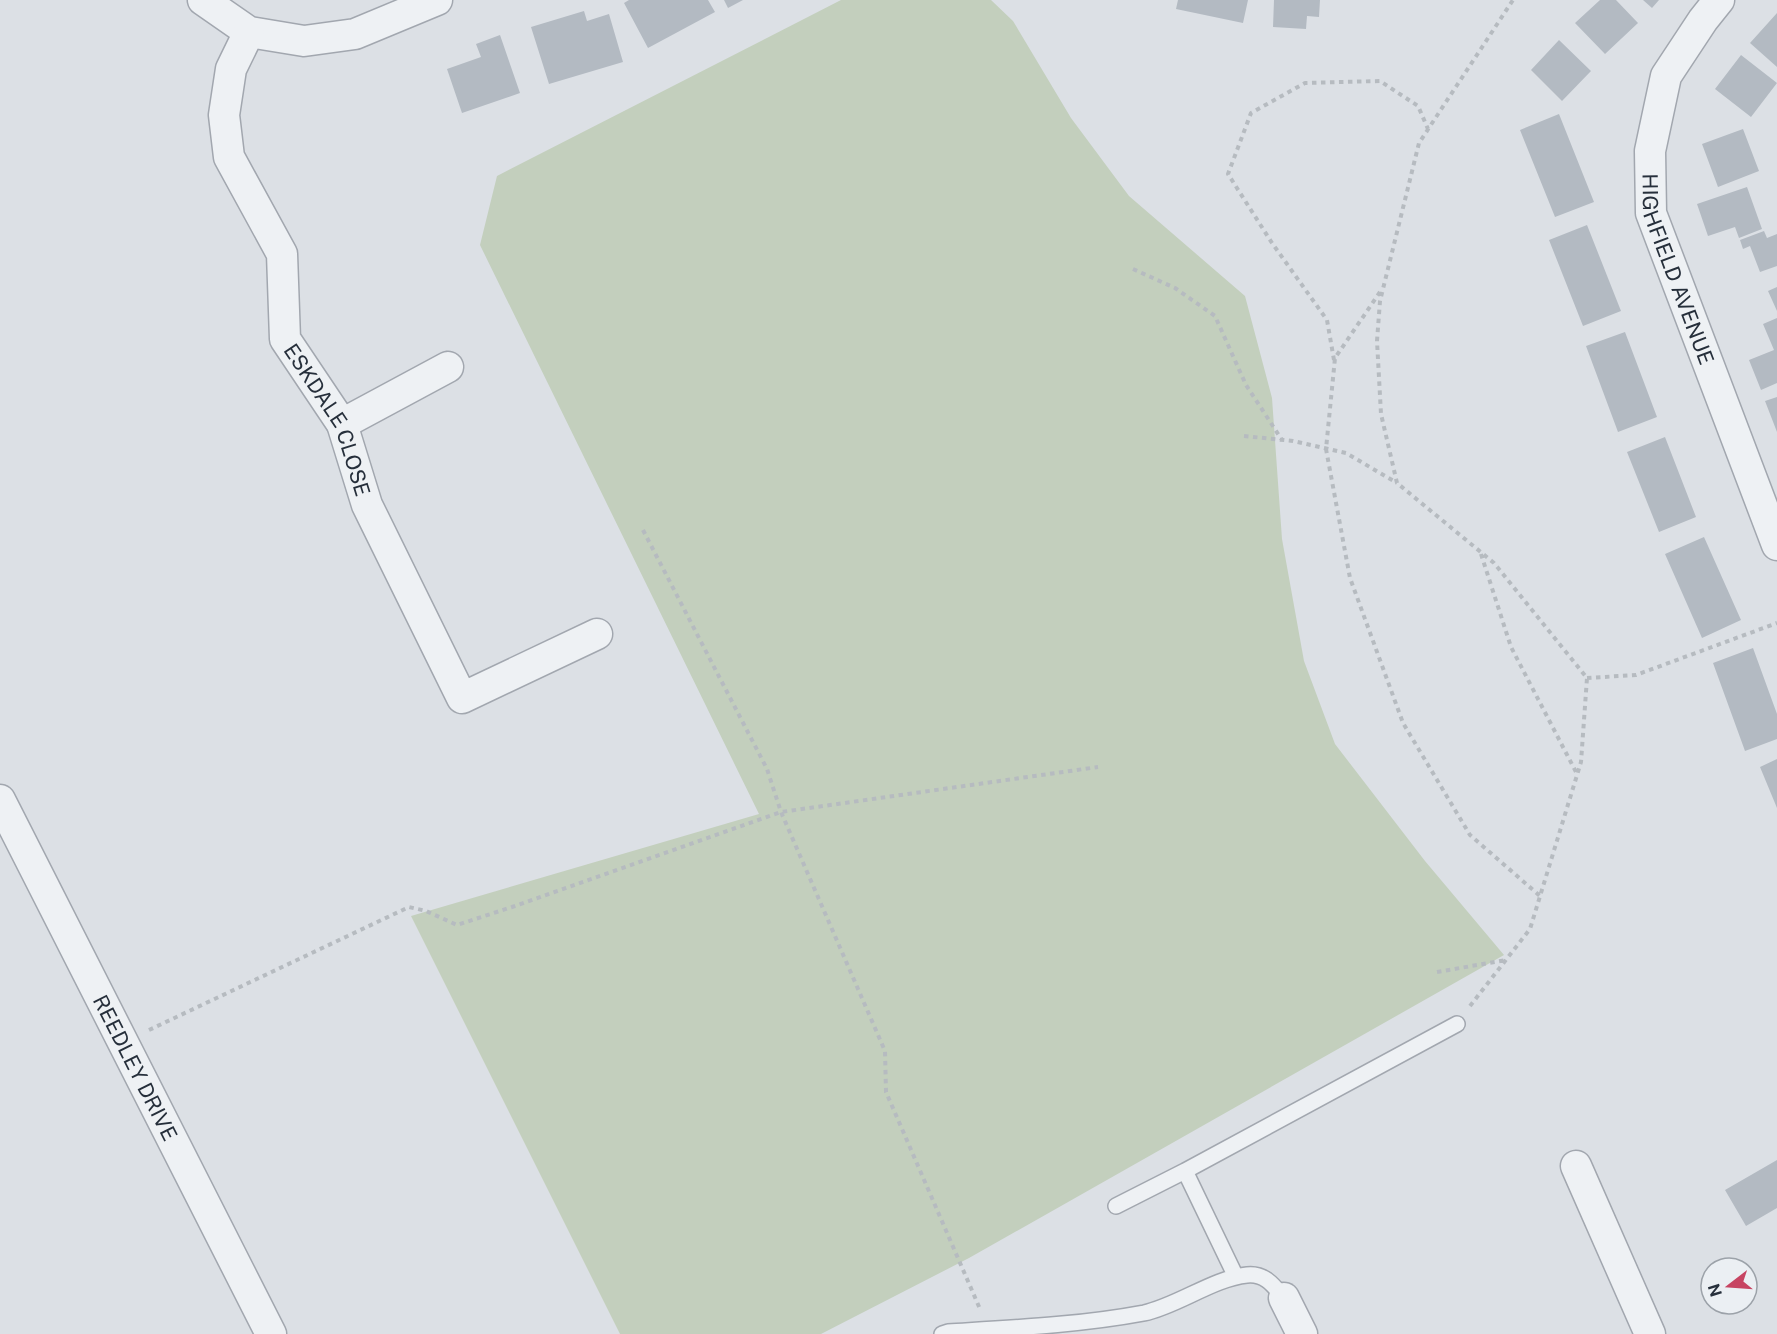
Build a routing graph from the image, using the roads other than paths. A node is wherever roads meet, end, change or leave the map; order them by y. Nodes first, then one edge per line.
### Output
1 (203, 0) edge
2 (437, 0) edge
3 (1719, 0) edge
4 (249, 32) junction
5 (448, 367) dead end
6 (342, 424) junction
7 (1777, 545) edge
8 (597, 634) dead end
9 (0, 800) edge
10 (1457, 1024) road end
11 (1576, 1166) dead end
12 (1185, 1171) junction
13 (1116, 1206) dead end
14 (1236, 1278) junction
15 (1284, 1298) joint
16 (271, 1334) edge
17 (942, 1334) edge
18 (1302, 1334) edge
19 (1650, 1334) edge

1 - 4 street
2 - 4 street
3 - 7 street, HIGHFIELD AVENUE
4 - 6 street, ESKDALE CLOSE
5 - 6 street
6 - 8 street, ESKDALE CLOSE
9 - 16 street, REEDLEY DRIVE
10 - 12 lane
11 - 19 street
12 - 13 lane
12 - 14 lane
14 - 15 lane
14 - 17 lane
15 - 18 street

